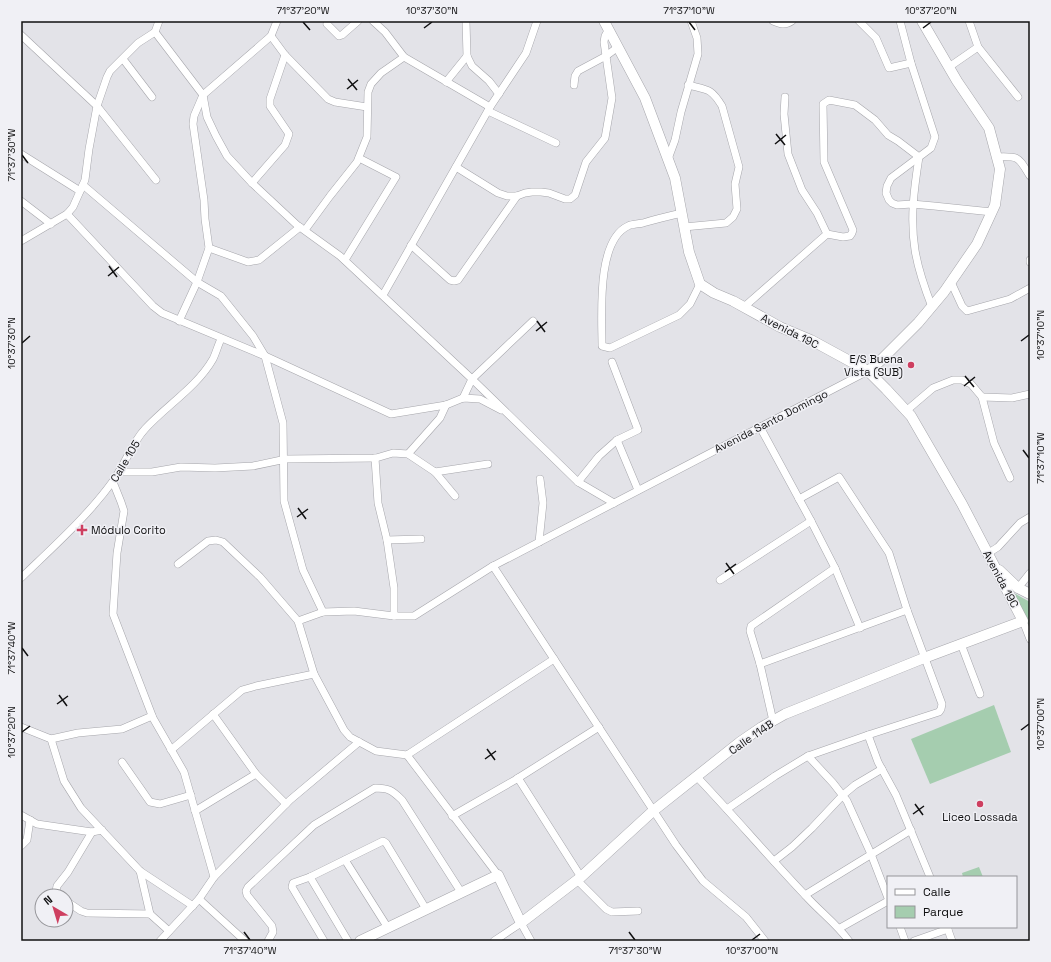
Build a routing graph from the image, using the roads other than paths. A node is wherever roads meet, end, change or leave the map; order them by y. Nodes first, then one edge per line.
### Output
1 (159, 21) edge
2 (277, 21) edge
3 (358, 21) edge
4 (373, 21) edge
5 (466, 21) edge
6 (537, 21) edge
7 (691, 21) edge
8 (773, 21) edge
9 (792, 21) edge
10 (859, 21) edge
11 (900, 21) edge
12 (922, 21) edge
13 (969, 21) edge
14 (327, 24) dead end
15 (607, 25) edge
16 (155, 32) junction
17 (21, 35) edge
18 (270, 36) junction
19 (618, 47) junction
20 (978, 47) junction
21 (285, 55) junction
22 (467, 56) junction
23 (606, 56) junction
24 (404, 57) junction
25 (123, 59) junction
26 (911, 63) junction
27 (949, 67) junction
28 (446, 82) junction
29 (574, 85) dead end
30 (688, 85) junction
31 (499, 94) junction
32 (203, 95) junction
33 (152, 97) dead end
34 (784, 97) dead end
35 (1018, 97) dead end
36 (97, 106) junction
37 (367, 106) junction
38 (489, 109) junction
39 (556, 143) dead end
40 (21, 154) edge
41 (997, 157) junction
42 (359, 158) junction
43 (919, 158) junction
44 (668, 159) junction
45 (456, 167) junction
46 (1030, 176) edge
47 (156, 180) dead end
48 (252, 183) junction
49 (81, 188) junction
50 (517, 196) junction
51 (21, 201) edge
52 (912, 204) junction
53 (992, 212) junction
54 (682, 213) junction
55 (67, 214) junction
56 (51, 224) junction
57 (684, 227) junction
58 (302, 229) junction
59 (827, 234) junction
60 (21, 241) edge
61 (411, 245) junction
62 (209, 248) junction
63 (344, 260) junction
64 (197, 282) junction
65 (951, 282) junction
66 (700, 284) junction
67 (1030, 288) edge
68 (382, 295) junction
69 (744, 307) junction
70 (932, 307) junction
71 (179, 321) junction
72 (533, 322) dead end
73 (220, 339) junction
74 (265, 356) junction
75 (612, 362) dead end
76 (868, 371) junction
77 (472, 379) junction
78 (1030, 394) edge
79 (982, 396) junction
80 (463, 398) junction
81 (446, 405) junction
82 (906, 411) junction
83 (508, 414) junction
84 (760, 427) junction
85 (617, 440) junction
86 (408, 454) junction
87 (375, 458) junction
88 (283, 459) junction
89 (488, 464) dead end
90 (119, 472) junction
91 (436, 472) junction
92 (1010, 478) dead end
93 (540, 479) dead end
94 (113, 482) junction
95 (578, 482) junction
96 (638, 490) junction
97 (455, 496) dead end
98 (799, 499) junction
99 (614, 503) junction
100 (1030, 517) edge
101 (811, 521) junction
102 (421, 539) dead end
103 (387, 540) junction
104 (539, 542) junction
105 (990, 558) junction
106 (178, 564) dead end
107 (493, 566) junction
108 (834, 568) junction
109 (1030, 573) edge
110 (21, 578) edge
111 (720, 580) dead end
112 (1018, 588) junction
113 (1030, 594) edge
114 (907, 610) junction
115 (323, 612) junction
116 (394, 616) junction
117 (298, 621) junction
118 (1023, 621) junction
119 (860, 628) junction
120 (1030, 639) edge
121 (961, 644) junction
122 (924, 658) junction
123 (554, 659) junction
124 (760, 664) junction
125 (314, 674) junction
126 (980, 694) dead end
127 (213, 714) junction
128 (152, 716) junction
129 (773, 721) junction
130 (21, 727) edge
131 (599, 727) junction
132 (868, 735) junction
133 (51, 739) junction
134 (359, 742) junction
135 (171, 750) junction
136 (407, 755) junction
137 (808, 756) junction
138 (122, 762) dead end
139 (882, 769) junction
140 (256, 774) junction
141 (697, 777) junction
142 (518, 778) junction
143 (191, 795) junction
144 (843, 796) junction
145 (286, 804) junction
146 (727, 809) junction
147 (195, 811) junction
148 (653, 811) junction
149 (21, 815) edge
150 (452, 816) junction
151 (30, 820) junction
152 (102, 830) junction
153 (911, 830) junction
154 (92, 832) junction
155 (21, 846) edge
156 (871, 854) junction
157 (345, 860) junction
158 (774, 861) junction
159 (140, 871) junction
160 (498, 875) junction
161 (930, 876) edge
162 (214, 877) junction
163 (310, 877) junction
164 (579, 878) junction
165 (57, 888) edge
166 (461, 892) junction
167 (805, 895) junction
168 (887, 897) edge
169 (199, 899) junction
170 (887, 901) edge
171 (74, 906) edge
172 (193, 906) junction
173 (426, 909) junction
174 (638, 911) dead end
175 (150, 914) junction
176 (520, 923) junction
177 (388, 928) junction
178 (840, 928) junction
179 (900, 928) edge
180 (947, 928) edge
181 (169, 931) junction
182 (160, 941) edge
183 (245, 941) edge
184 (268, 941) edge
185 (324, 941) edge
186 (348, 941) edge
187 (360, 941) edge
188 (494, 941) edge
189 (531, 941) edge
190 (765, 941) edge
191 (849, 941) edge
192 (905, 941) edge
193 (914, 941) edge
194 (952, 941) edge

1 - 16 street
2 - 18 street
3 - 14 street
4 - 24 street
5 - 22 street
6 - 31 street
7 - 30 street
8 - 9 street
10 - 26 street
11 - 26 street
12 - 27 street, Avenida Santo Domingo
13 - 20 street
15 - 19 street
15 - 23 street
16 - 25 street
16 - 32 street
17 - 36 street
18 - 21 street
18 - 32 street
19 - 23 street
19 - 44 street
20 - 27 street
20 - 35 street
21 - 37 street
21 - 48 street
22 - 28 street
22 - 31 street
23 - 29 street
23 - 50 street
24 - 28 street
24 - 37 street
25 - 33 street
25 - 36 street
26 - 43 street
27 - 41 street, Avenida Santo Domingo
28 - 38 street
30 - 44 street
30 - 57 street
31 - 38 street
32 - 48 street
32 - 62 street
34 - 59 street
36 - 47 street
36 - 49 street
37 - 42 street
38 - 39 street
38 - 45 street
40 - 49 street
41 - 46 street
41 - 53 street, Avenida Santo Domingo
42 - 58 street
42 - 63 street
43 - 52 street
43 - 52 street
43 - 59 street
44 - 54 street
45 - 50 street
45 - 61 street
48 - 58 street
49 - 55 street
49 - 64 street
50 - 61 street
51 - 56 street
52 - 53 street
52 - 70 street
53 - 65 street, Avenida Santo Domingo
54 - 57 street
54 - 66 street
55 - 56 street
55 - 71 street
56 - 60 street
57 - 66 street
58 - 62 street
58 - 63 street
59 - 69 street
61 - 68 street
62 - 64 street
63 - 68 street
64 - 71 street
64 - 74 street
65 - 67 street
65 - 70 street, Avenida Santo Domingo
66 - 69 street, Avenida 19C
68 - 77 street
69 - 76 street, Avenida 19C
70 - 76 street, Avenida Santo Domingo
71 - 73 street
72 - 77 street
73 - 74 street
73 - 90 street, Calle 105
74 - 81 street
74 - 88 street
75 - 85 street
76 - 82 street, Avenida 19C
76 - 84 street, Avenida Santo Domingo
77 - 80 street
77 - 83 street
78 - 79 street
79 - 82 street
79 - 92 street
80 - 81 street
80 - 83 street
81 - 86 street
82 - 105 street, Avenida 19C
83 - 95 street
84 - 96 street, Avenida Santo Domingo
84 - 98 street
85 - 95 street
85 - 96 street
86 - 87 street
86 - 91 street
87 - 88 street
87 - 103 street
88 - 90 street
88 - 115 street
89 - 91 street
90 - 94 street, Calle 105
91 - 97 street
93 - 104 street
94 - 110 street, Calle 105
94 - 128 street
95 - 99 street
96 - 99 street, Avenida Santo Domingo
98 - 101 street
98 - 114 street
99 - 104 street, Avenida Santo Domingo
100 - 105 street
101 - 108 street
101 - 111 street
102 - 103 street
103 - 116 street
104 - 107 street, Avenida Santo Domingo
105 - 112 street
105 - 118 street, Avenida 19C
106 - 117 street
107 - 116 street, Avenida Santo Domingo
107 - 123 street
108 - 119 street
108 - 124 street
109 - 112 street
112 - 113 street
114 - 119 street
114 - 122 street
115 - 116 street, Avenida Santo Domingo
115 - 117 street, Avenida Santo Domingo
117 - 125 street
118 - 120 street
118 - 121 street, Calle 114B
119 - 124 street
121 - 122 street, Calle 114B
121 - 126 street
122 - 129 street, Calle 114B
122 - 132 street
123 - 131 street
123 - 136 street
124 - 129 street
125 - 127 street
125 - 134 street
127 - 135 street
127 - 140 street
128 - 133 street
128 - 135 street
129 - 141 street, Calle 114B
130 - 133 street
131 - 142 street
131 - 148 street
132 - 137 street
132 - 139 street
133 - 152 street
134 - 136 street
134 - 145 street
135 - 143 street
136 - 150 street
137 - 144 street
137 - 146 street
138 - 143 street
139 - 144 street
139 - 153 street
140 - 145 street
140 - 147 street
141 - 146 street
141 - 148 street, Calle 114B
142 - 150 street
142 - 164 street
143 - 147 street
144 - 156 street
144 - 158 street
145 - 162 street
146 - 158 street
147 - 162 street
148 - 164 street, Calle 114B
148 - 190 street
149 - 151 street
150 - 160 street
151 - 154 street
151 - 155 street
152 - 154 street
152 - 159 street
153 - 156 street
153 - 161 street
154 - 165 street
156 - 167 street
156 - 168 street
157 - 163 street
157 - 173 street
157 - 177 street
158 - 167 street
159 - 172 street
159 - 175 street
160 - 166 street
160 - 176 street
162 - 169 street
163 - 185 street
163 - 186 street
164 - 174 street
164 - 176 street, Calle 114B
166 - 173 street
166 - 184 street
167 - 178 street
169 - 172 street
169 - 183 street
170 - 178 street
171 - 175 street
172 - 181 street
173 - 177 street
175 - 181 street
176 - 188 street
176 - 189 street
177 - 187 street
178 - 191 street
179 - 192 street
180 - 193 street
180 - 194 street
181 - 182 street

